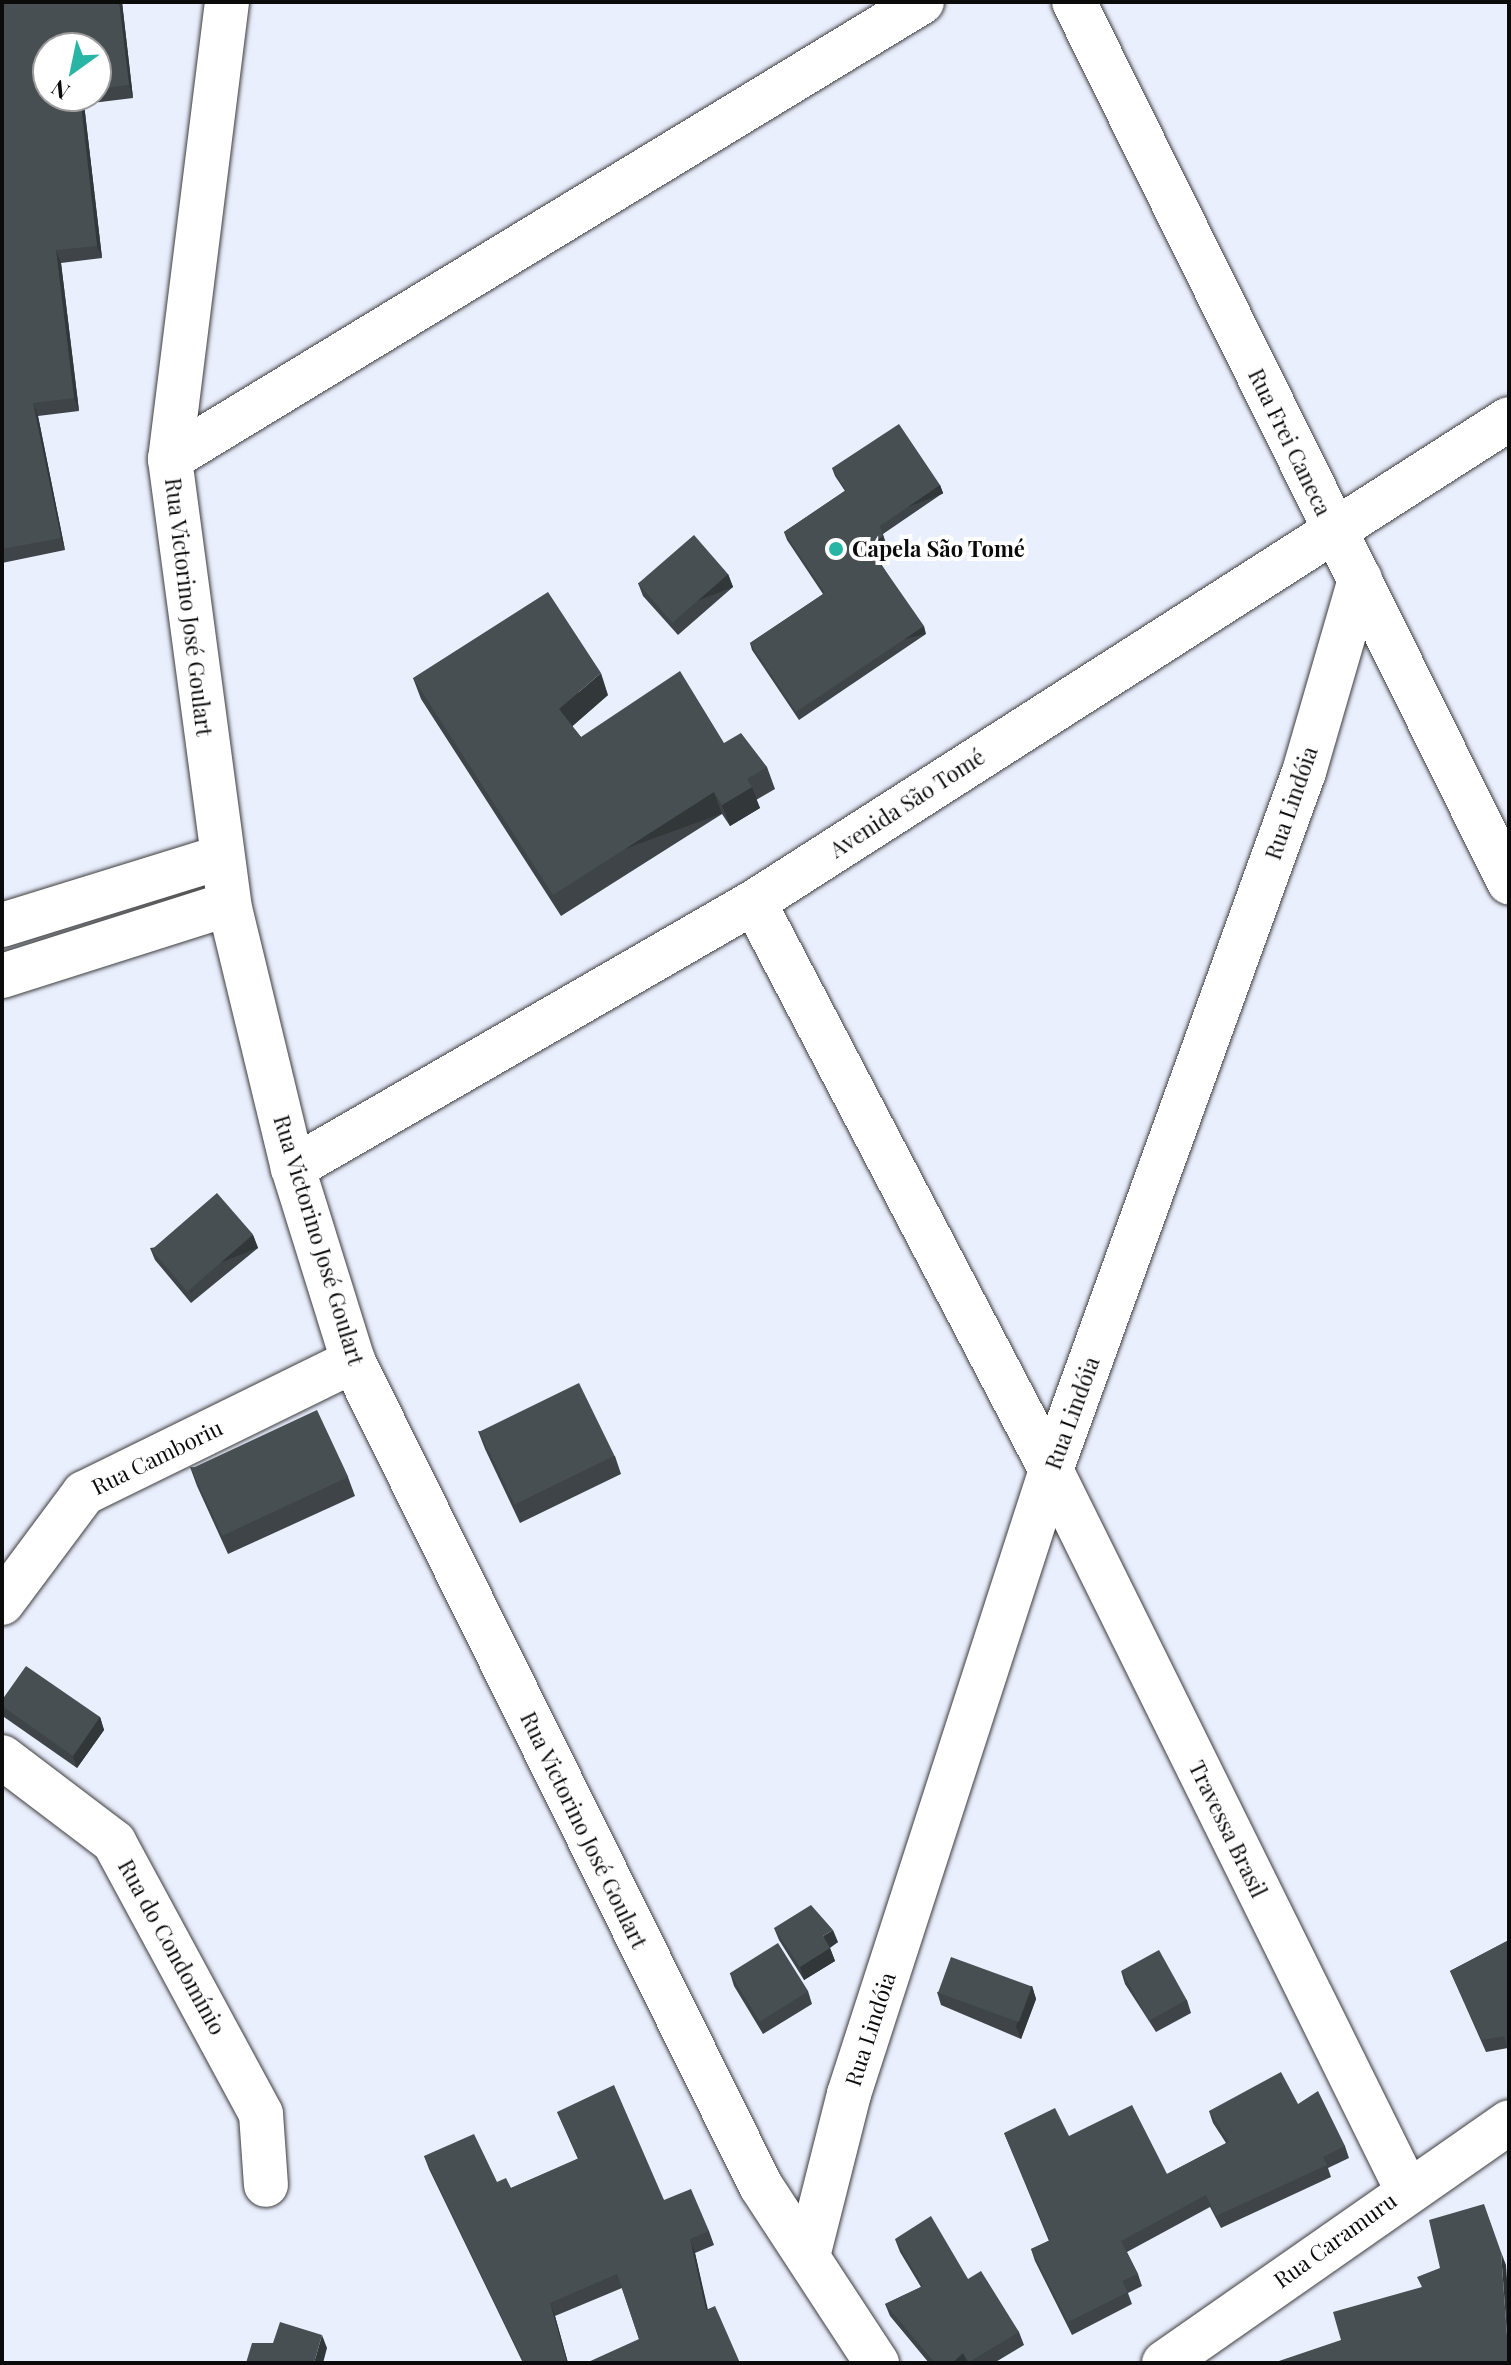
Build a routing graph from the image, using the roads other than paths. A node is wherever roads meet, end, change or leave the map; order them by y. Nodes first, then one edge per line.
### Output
1 (227, 2) edge
2 (922, 2) edge
3 (1074, 2) edge
4 (1509, 419) edge
5 (170, 459) junction
6 (1333, 529) junction
7 (1360, 579) junction
8 (221, 857) junction
9 (1509, 882) edge
10 (754, 902) junction
11 (229, 904) junction
12 (2, 925) edge
13 (2, 976) edge
14 (293, 1168) junction
15 (353, 1361) junction
16 (1051, 1470) junction
17 (2, 1603) edge
18 (2, 1757) edge
19 (1509, 2122) edge
20 (266, 2185) dead end
21 (1406, 2188) junction
22 (808, 2256) junction
23 (877, 2363) edge
24 (1164, 2363) edge

1 - 5 street, Rua Victorino José Goulart
2 - 5 street
3 - 6 street, Rua Frei Caneca
4 - 6 street, Avenida São Tomé
5 - 8 street, Rua Victorino José Goulart
6 - 7 street, Rua Frei Caneca
6 - 10 street, Avenida São Tomé
7 - 9 street, Rua Frei Caneca
7 - 16 street, Rua Lindóia
8 - 11 street, Rua Victorino José Goulart
8 - 12 street
10 - 14 street, Avenida São Tomé
10 - 16 street, Travessa Brasil
11 - 13 street
11 - 14 street, Rua Victorino José Goulart
14 - 15 street, Rua Victorino José Goulart
15 - 17 street, Rua Camboriu
15 - 22 street, Rua Victorino José Goulart
16 - 21 street, Travessa Brasil
16 - 22 street, Rua Lindóia
18 - 20 street, Rua do Condomínio
19 - 21 street, Rua Caramuru
21 - 24 street, Rua Caramuru
22 - 23 street, Rua Victorino José Goulart

